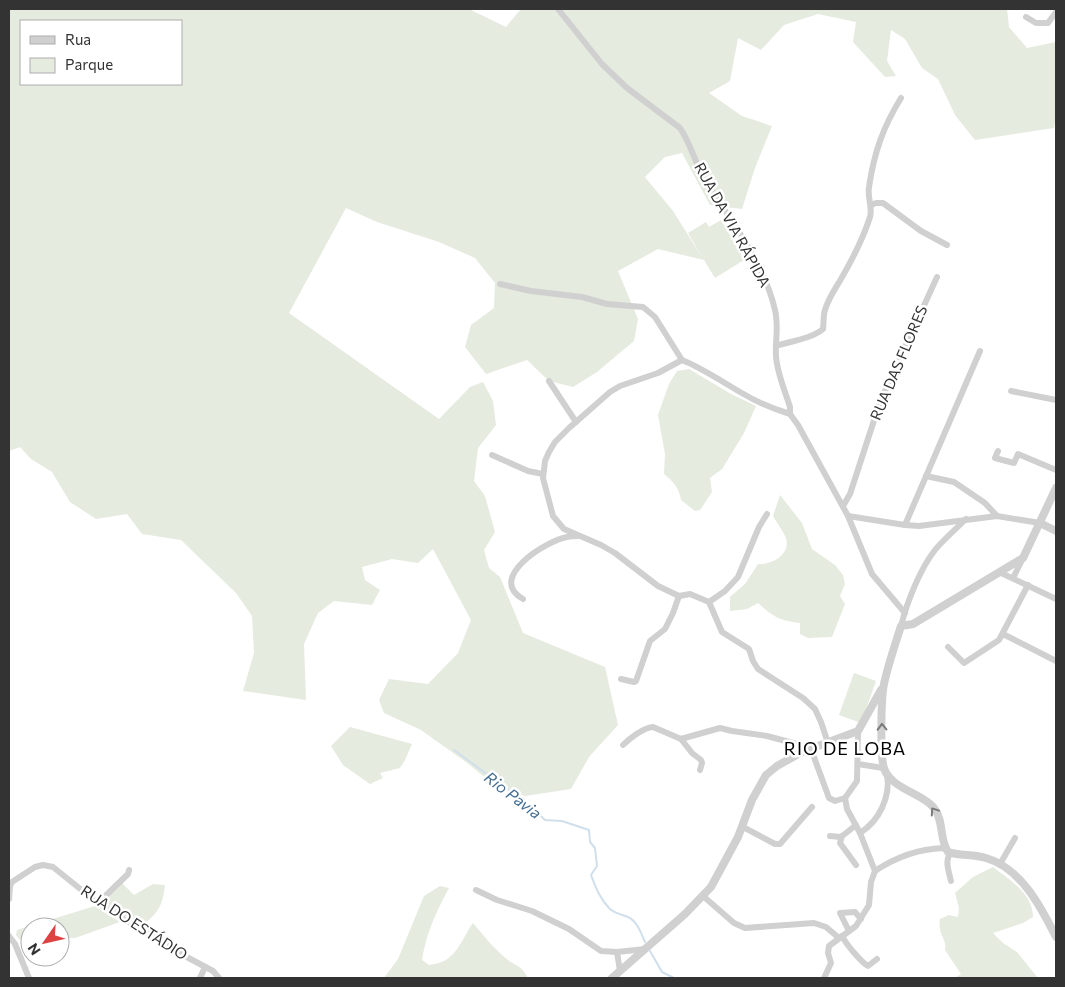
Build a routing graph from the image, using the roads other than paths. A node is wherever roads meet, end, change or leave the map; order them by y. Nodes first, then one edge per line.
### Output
1 (558, 9) edge
2 (1056, 12) edge
3 (1026, 17) dead end
4 (901, 98) dead end
5 (871, 205) junction
6 (947, 246) dead end
7 (937, 278) dead end
8 (500, 284) dead end
9 (776, 346) junction
10 (980, 351) dead end
11 (682, 360) junction
12 (549, 381) dead end
13 (1010, 390) dead end
14 (1056, 400) edge
15 (790, 414) junction
16 (576, 422) junction
17 (998, 451) dead end
18 (492, 455) dead end
19 (1056, 469) edge
20 (543, 474) junction
21 (926, 476) junction
22 (1056, 488) edge
23 (843, 506) junction
24 (768, 514) dead end
25 (848, 516) junction
26 (997, 516) junction
27 (966, 519) junction
28 (1040, 523) junction
29 (905, 525) junction
30 (1056, 532) edge
31 (580, 536) junction
32 (1023, 558) junction
33 (999, 572) junction
34 (1013, 578) junction
35 (1028, 585) junction
36 (679, 596) junction
37 (523, 598) dead end
38 (1056, 599) edge
39 (710, 602) junction
40 (905, 613) junction
41 (901, 626) junction
42 (1003, 634) junction
43 (948, 647) dead end
44 (1056, 661) edge
45 (621, 679) dead end
46 (878, 703) junction
47 (858, 731) junction
48 (682, 739) junction
49 (828, 743) junction
50 (623, 745) dead end
51 (810, 750) junction
52 (858, 764) junction
53 (700, 770) dead end
54 (885, 771) junction
55 (845, 798) junction
56 (812, 807) dead end
57 (856, 825) junction
58 (743, 827) junction
59 (860, 833) junction
60 (830, 836) dead end
61 (842, 836) junction
62 (1015, 838) dead end
63 (948, 852) junction
64 (1000, 864) junction
65 (856, 865) dead end
66 (129, 870) dead end
67 (875, 871) junction
68 (951, 881) dead end
69 (10, 882) edge
70 (476, 890) dead end
71 (703, 896) junction
72 (9, 899) edge
73 (98, 903) junction
74 (861, 919) junction
75 (849, 931) junction
76 (9, 936) edge
77 (840, 937) junction
78 (1056, 937) edge
79 (645, 949) junction
80 (617, 952) junction
81 (877, 959) dead end
82 (205, 968) junction
83 (620, 971) junction
84 (825, 976) edge
85 (29, 978) edge
86 (200, 978) edge
87 (219, 978) edge
88 (612, 978) edge

1 - 9 street, RUA DA VIA RÁPIDA
2 - 3 street
4 - 5 street
5 - 6 street
5 - 9 street
7 - 23 street, RUA DAS FLORES
8 - 11 street
9 - 15 street, RUA DA VIA RÁPIDA
10 - 21 street
11 - 15 street
11 - 16 street
12 - 16 street
13 - 14 street
15 - 23 street, RUA DA VIA RÁPIDA
16 - 20 street
17 - 19 street
18 - 20 street
20 - 31 street
21 - 26 street
21 - 29 street
22 - 28 street
23 - 25 street, RUA DA VIA RÁPIDA
24 - 39 street
25 - 29 street
25 - 40 street, RUA DA VIA RÁPIDA
26 - 27 street
26 - 28 street
27 - 29 street
27 - 40 street
28 - 30 street
28 - 32 street
31 - 36 street
31 - 37 street
32 - 33 street
32 - 34 street
33 - 34 street
33 - 41 street
34 - 35 street
35 - 38 street
35 - 42 street
36 - 39 street
36 - 45 street
39 - 49 street
40 - 41 street
41 - 46 street
42 - 43 street
42 - 44 street
46 - 47 street
54 -> 46 street
47 - 49 street
47 - 52 street
48 - 50 street
48 - 51 street
48 - 53 street
49 - 51 street
51 - 55 street
51 - 58 street
52 - 54 street
52 - 55 street
54 - 59 street
63 -> 54 street
55 - 57 street
56 - 58 street
57 - 59 street
57 - 61 street
58 - 71 street
59 - 67 street
60 - 61 street
61 - 65 street
62 - 64 street
63 - 64 street
63 - 67 street
63 - 68 street
64 - 78 street
66 - 73 street
67 - 74 street
69 - 72 street, RUA DO ESTÁDIO
69 - 73 street, RUA DO ESTÁDIO
70 - 80 street
71 - 77 street
71 - 79 street
73 - 82 street, RUA DO ESTÁDIO
74 - 75 street
74 - 75 street
75 - 77 street
76 - 85 street
77 - 81 street
77 - 84 street
79 - 80 street
79 - 83 street
80 - 83 street
82 - 86 street
82 - 87 street, RUA DO ESTÁDIO
83 - 88 street

